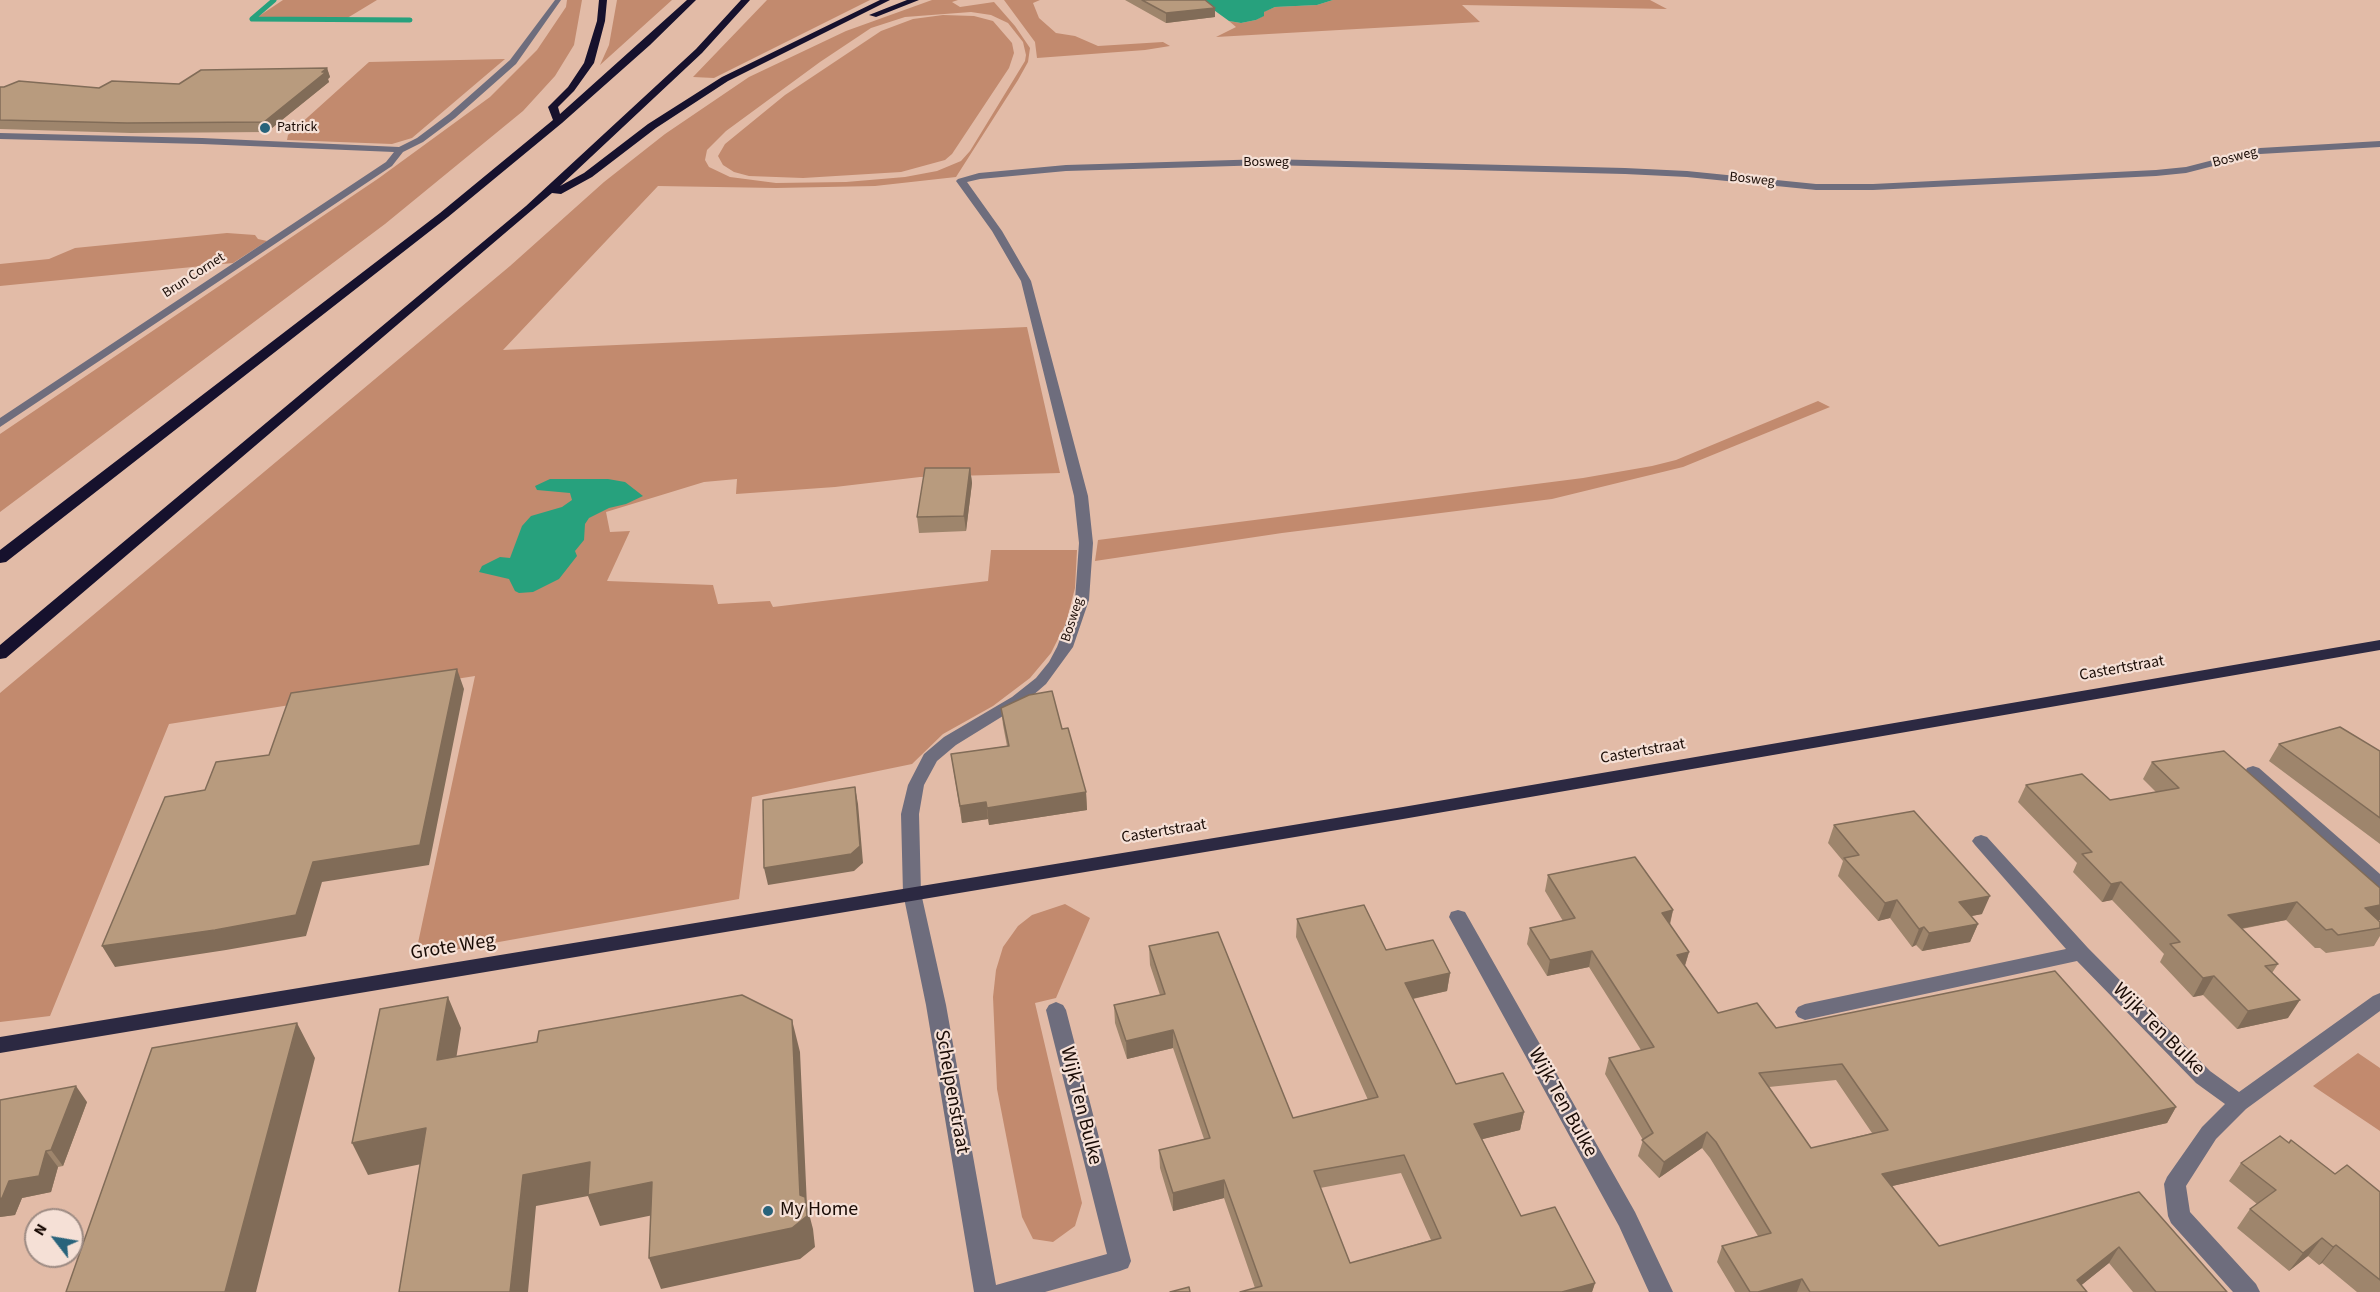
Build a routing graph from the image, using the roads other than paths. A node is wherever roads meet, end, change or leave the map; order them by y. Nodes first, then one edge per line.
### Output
1 (558, 0) edge
2 (603, 0) edge
3 (692, 0) edge
4 (746, 0) edge
5 (886, 0) edge
6 (915, 0) edge
7 (801, 42) junction
8 (558, 121) junction
9 (0, 136) edge
10 (2380, 144) edge
11 (400, 150) junction
12 (530, 208) junction
13 (0, 423) edge
14 (0, 558) edge
15 (2380, 645) edge
16 (0, 654) edge
17 (2253, 772) dead end
18 (1981, 841) dead end
19 (2380, 884) edge
20 (912, 893) junction
21 (1458, 917) dead end
22 (2081, 952) junction
23 (2380, 1000) edge
24 (1056, 1010) dead end
25 (1805, 1012) dead end
26 (0, 1045) edge
27 (2239, 1103) junction
28 (986, 1292) edge
29 (1005, 1292) edge
30 (1661, 1292) edge
31 (2248, 1292) edge

1 - 11 street, Brun Cornet
2 - 8 highway
3 - 8 highway
4 - 12 highway
5 - 7 highway
6 - 7 highway
7 - 12 highway
8 - 14 highway
9 - 11 street
10 - 20 street, Bosweg
11 - 13 street, Brun Cornet
12 - 16 highway
15 - 20 main road, Castertstraat
17 - 19 street
18 - 22 street, Wijk Ten Bulke
20 - 26 main road, Grote Weg
20 - 28 street, Schelpenstraat
21 - 30 street, Wijk Ten Bulke
22 - 25 street
22 - 27 street, Wijk Ten Bulke
23 - 27 street
24 - 29 street, Wijk Ten Bulke
27 - 31 street

